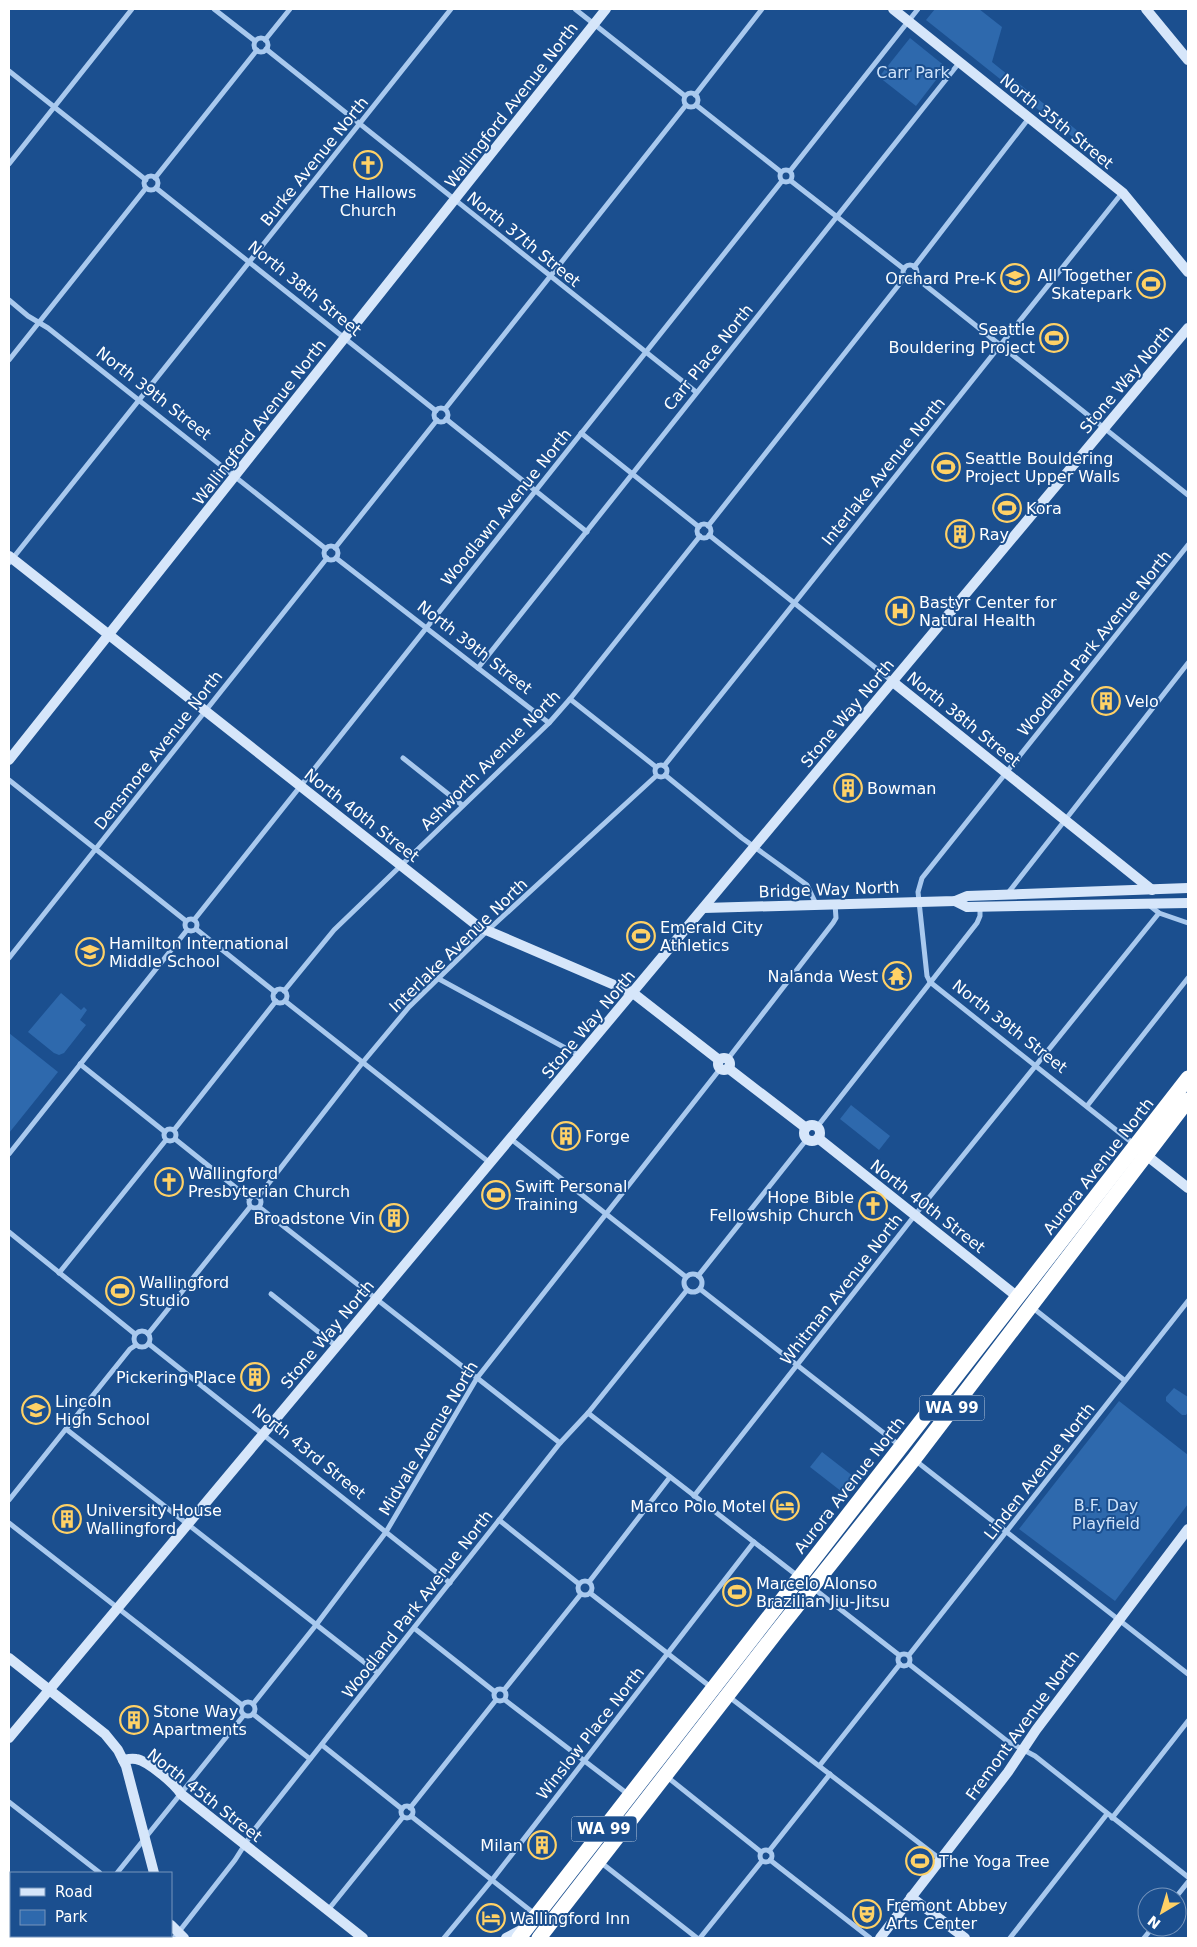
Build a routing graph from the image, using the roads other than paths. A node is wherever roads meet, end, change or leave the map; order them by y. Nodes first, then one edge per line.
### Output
1 (132, 9) edge
2 (214, 9) edge
3 (290, 9) edge
4 (451, 9) edge
5 (575, 9) edge
6 (606, 9) edge
7 (762, 9) edge
8 (893, 9) edge
9 (918, 9) edge
10 (1146, 9) edge
11 (908, 21) junction
12 (594, 24) junction
13 (265, 40) junction
14 (255, 41) junction
15 (266, 49) junction
16 (256, 50) junction
17 (1188, 60) edge
18 (959, 62) junction
19 (9, 71) edge
20 (695, 95) junction
21 (685, 96) junction
22 (696, 104) junction
23 (686, 105) junction
24 (53, 106) junction
25 (1030, 118) junction
26 (359, 124) junction
27 (9, 164) edge
28 (781, 172) junction
29 (790, 172) junction
30 (155, 178) junction
31 (146, 180) junction
32 (791, 181) junction
33 (782, 182) junction
34 (146, 188) junction
35 (156, 188) junction
36 (1123, 192) junction
37 (455, 200) junction
38 (837, 216) junction
39 (248, 262) junction
40 (914, 267) junction
41 (904, 269) junction
42 (1188, 272) edge
43 (550, 276) junction
44 (905, 277) junction
45 (914, 277) junction
46 (9, 300) edge
47 (38, 322) junction
48 (1188, 328) edge
49 (344, 338) junction
50 (1000, 345) junction
51 (646, 352) junction
52 (9, 360) edge
53 (696, 392) junction
54 (140, 401) junction
55 (445, 410) junction
56 (436, 411) junction
57 (446, 419) junction
58 (437, 420) junction
59 (1105, 428) junction
60 (581, 433) junction
61 (632, 473) junction
62 (235, 476) junction
63 (536, 491) junction
64 (1188, 495) edge
65 (708, 526) junction
66 (699, 527) junction
67 (587, 532) junction
68 (709, 535) junction
69 (700, 536) junction
70 (1188, 544) edge
71 (335, 548) junction
72 (326, 549) junction
73 (327, 558) junction
74 (336, 558) junction
75 (10, 559) edge
76 (794, 603) junction
77 (426, 628) junction
78 (109, 634) junction
79 (1188, 663) edge
80 (478, 668) junction
81 (892, 682) junction
82 (570, 699) junction
83 (205, 710) junction
84 (549, 723) junction
85 (403, 758) dead end
86 (9, 760) edge
87 (664, 766) junction
88 (656, 767) junction
89 (1006, 772) junction
90 (665, 775) junction
91 (656, 776) junction
92 (9, 780) edge
93 (300, 786) junction
94 (462, 805) junction
95 (1066, 820) junction
96 (754, 847) junction
97 (96, 849) junction
98 (401, 866) junction
99 (1188, 888) edge
100 (1152, 890) junction
101 (1007, 894) junction
102 (955, 901) junction
103 (918, 902) junction
104 (1147, 903) junction
105 (1188, 903) edge
106 (835, 904) junction
107 (816, 905) junction
108 (980, 907) junction
109 (704, 908) junction
110 (1159, 913) junction
111 (194, 920) junction
112 (186, 921) junction
113 (1188, 923) edge
114 (196, 929) junction
115 (187, 930) junction
116 (487, 931) junction
117 (9, 958) edge
118 (1188, 978) edge
119 (439, 979) junction
120 (930, 982) junction
121 (284, 991) junction
122 (275, 992) junction
123 (633, 993) junction
124 (276, 1001) junction
125 (285, 1001) junction
126 (580, 1056) junction
127 (363, 1062) junction
128 (80, 1064) junction
129 (724, 1064) junction
130 (1036, 1066) junction
131 (1188, 1078) edge
132 (1188, 1100) edge
133 (1087, 1106) junction
134 (817, 1127) junction
135 (174, 1130) junction
136 (165, 1132) junction
137 (806, 1134) junction
138 (818, 1138) junction
139 (175, 1139) junction
140 (511, 1139) junction
141 (166, 1140) junction
142 (1140, 1150) junction
143 (9, 1154) edge
144 (490, 1164) junction
145 (1188, 1188) edge
146 (258, 1197) junction
147 (250, 1199) junction
148 (250, 1207) junction
149 (259, 1207) junction
150 (605, 1215) junction
151 (915, 1215) junction
152 (9, 1232) edge
153 (59, 1273) junction
154 (698, 1276) junction
155 (686, 1277) junction
156 (700, 1289) junction
157 (687, 1290) junction
158 (271, 1294) dead end
159 (376, 1299) junction
160 (1188, 1301) edge
161 (1024, 1302) junction
162 (135, 1334) junction
163 (148, 1334) junction
164 (149, 1344) junction
165 (136, 1345) junction
166 (337, 1346) junction
167 (797, 1365) junction
168 (477, 1378) junction
169 (1124, 1380) junction
170 (588, 1413) junction
171 (66, 1429) junction
172 (263, 1434) junction
173 (560, 1443) junction
174 (901, 1447) junction
175 (914, 1459) junction
176 (670, 1477) junction
177 (694, 1496) junction
178 (9, 1500) edge
179 (499, 1520) junction
180 (9, 1523) edge
181 (187, 1525) junction
182 (1188, 1529) edge
183 (386, 1532) junction
184 (1007, 1532) junction
185 (754, 1542) junction
186 (799, 1577) junction
187 (589, 1582) junction
188 (450, 1583) junction
189 (579, 1584) junction
190 (812, 1587) junction
191 (590, 1593) junction
192 (581, 1594) junction
193 (117, 1608) junction
194 (1119, 1620) junction
195 (316, 1626) junction
196 (414, 1628) junction
197 (668, 1654) junction
198 (899, 1656) junction
199 (909, 1656) junction
200 (9, 1658) edge
201 (900, 1664) junction
202 (909, 1664) junction
203 (378, 1673) junction
204 (1188, 1674) edge
205 (49, 1690) junction
206 (504, 1690) junction
207 (495, 1692) junction
208 (720, 1692) junction
209 (496, 1700) junction
210 (505, 1700) junction
211 (253, 1704) junction
212 (242, 1706) junction
213 (253, 1714) junction
214 (244, 1715) junction
215 (1188, 1721) edge
216 (9, 1738) edge
217 (322, 1745) junction
218 (1022, 1750) junction
219 (310, 1759) junction
220 (123, 1760) junction
221 (584, 1760) junction
222 (820, 1765) junction
223 (830, 1774) junction
224 (665, 1776) junction
225 (181, 1794) junction
226 (630, 1796) junction
227 (9, 1802) edge
228 (410, 1808) junction
229 (402, 1809) junction
230 (1107, 1814) junction
231 (411, 1816) junction
232 (403, 1817) junction
233 (1112, 1818) junction
234 (144, 1839) junction
235 (245, 1845) junction
236 (761, 1852) junction
237 (769, 1852) junction
238 (940, 1859) junction
239 (770, 1860) junction
240 (599, 1861) junction
241 (762, 1861) junction
242 (99, 1872) edge
243 (118, 1872) edge
244 (154, 1872) edge
245 (1188, 1877) edge
246 (492, 1880) junction
247 (911, 1897) junction
248 (328, 1911) junction
249 (528, 1927) edge
250 (177, 1933) edge
251 (363, 1938) edge
252 (444, 1938) edge
253 (506, 1938) edge
254 (539, 1938) edge
255 (699, 1938) edge
256 (870, 1938) edge
257 (880, 1938) edge
258 (965, 1938) edge
259 (1010, 1938) edge

1 - 24 street
2 - 14 street
3 - 13 street
4 - 26 street, Burke Avenue North
5 - 12 street
6 - 12 street, Wallingford Avenue North
7 - 20 street
8 - 11 street, North 35th Street
9 - 11 street
10 - 17 street
11 - 18 street, North 35th Street
11 - 29 street
12 - 21 street
12 - 37 street, Wallingford Avenue North
13 - 14 street
13 - 15 street
14 - 16 street
15 - 16 street
15 - 26 street, North 37th Street
16 - 30 street
18 - 25 street, North 35th Street
18 - 38 street, Carr Place North
19 - 24 street
20 - 21 street
20 - 22 street
21 - 23 street
22 - 23 street
22 - 28 street
23 - 43 street
24 - 27 street
24 - 31 street
25 - 36 street, North 35th Street
25 - 40 street
26 - 37 street, North 37th Street
26 - 39 street, Burke Avenue North
28 - 29 street
28 - 33 street
29 - 32 street
30 - 31 street
30 - 35 street
31 - 34 street
32 - 33 street
32 - 38 street
33 - 51 street, Woodlawn Avenue North
34 - 35 street
34 - 47 street
35 - 39 street, North 38th Street
36 - 42 street, North 35th Street
36 - 50 street, Interlake Avenue North
37 - 43 street, North 37th Street
37 - 49 street, Wallingford Avenue North
38 - 41 street
38 - 53 street, Carr Place North
39 - 49 street, North 38th Street
39 - 54 street, Burke Avenue North
40 - 41 street
40 - 45 street
41 - 44 street
43 - 51 street, North 37th Street
43 - 55 street
44 - 45 street
44 - 65 street
45 - 50 street
46 - 47 street, North 39th Street
47 - 52 street
47 - 54 street, North 39th Street
48 - 59 street, Stone Way North
49 - 56 street, North 38th Street
49 - 62 street, Wallingford Avenue North
50 - 59 street
50 - 76 street, Interlake Avenue North
51 - 53 street, North 37th Street
51 - 60 street, Woodlawn Avenue North
53 - 61 street, Carr Place North
54 - 62 street, North 39th Street
54 - 75 street, Burke Avenue North
55 - 56 street
55 - 57 street
56 - 58 street
57 - 58 street
57 - 63 street
58 - 71 street
59 - 64 street
59 - 81 street, Stone Way North
60 - 61 street
60 - 63 street, Woodlawn Avenue North
61 - 66 street
61 - 67 street, Carr Place North
62 - 72 street, North 39th Street
62 - 78 street, Wallingford Avenue North
63 - 67 street
63 - 77 street, Woodlawn Avenue North
65 - 66 street
65 - 68 street
66 - 69 street
67 - 80 street, Carr Place North
68 - 69 street
68 - 76 street, North 38th Street
69 - 82 street, Ashworth Avenue North
70 - 89 street, Woodland Park Avenue North
71 - 72 street
71 - 74 street
72 - 73 street
73 - 74 street
73 - 83 street, Densmore Avenue North
74 - 77 street, North 39th Street
75 - 78 street, North 40th Street
76 - 81 street, North 38th Street
76 - 87 street, Interlake Avenue North
77 - 80 street, North 39th Street
77 - 93 street, Woodlawn Avenue North
78 - 83 street, North 40th Street
78 - 86 street, Wallingford Avenue North
79 - 95 street
80 - 84 street, North 39th Street
81 - 89 street, North 38th Street
81 - 96 street, Stone Way North
82 - 84 street, Ashworth Avenue North
82 - 88 street
83 - 93 street, North 40th Street
83 - 97 street, Densmore Avenue North
84 - 94 street, Ashworth Avenue North
85 - 94 street
87 - 88 street
87 - 90 street
88 - 91 street
89 - 95 street, North 38th Street
89 - 103 street, Woodland Park Avenue North
90 - 91 street
90 - 96 street
91 - 116 street, Interlake Avenue North
92 - 97 street
93 - 98 street, North 40th Street
93 - 111 street, Woodlawn Avenue North
94 - 98 street, Ashworth Avenue North
95 - 100 street, North 38th Street
95 - 101 street
96 - 107 street
96 - 109 street, Stone Way North
97 - 112 street
97 - 117 street, Densmore Avenue North
98 - 116 street, North 40th Street
98 - 121 street, Ashworth Avenue North
99 - 100 street, Bridge Way North
100 - 101 street, Bridge Way North
101 - 102 street, Bridge Way North
102 - 103 street, Bridge Way North
102 - 108 street, Bridge Way North
103 - 106 street, Bridge Way North
103 - 120 street, North 39th Street
104 - 105 street, Bridge Way North
104 - 108 street, Bridge Way North
104 - 110 street
106 - 107 street, Bridge Way North
106 - 129 street, Midvale Avenue North
107 - 109 street, Bridge Way North
108 - 120 street
109 - 123 street, Stone Way North
110 - 113 street
110 - 130 street, Whitman Avenue North
111 - 112 street
111 - 114 street
112 - 115 street
114 - 115 street
114 - 122 street
115 - 128 street
116 - 119 street, Interlake Avenue North
116 - 123 street, North 40th Street
118 - 133 street
119 - 126 street
119 - 127 street, Interlake Avenue North
120 - 130 street, North 39th Street
120 - 134 street
121 - 122 street
121 - 125 street
122 - 124 street
123 - 126 street, Stone Way North
123 - 129 street, North 40th Street
124 - 125 street
124 - 135 street
125 - 127 street
126 - 140 street, Stone Way North
127 - 144 street
127 - 146 street, Interlake Avenue North
128 - 136 street
128 - 143 street
129 - 137 street, North 40th Street
129 - 150 street, Midvale Avenue North
130 - 133 street, North 39th Street
130 - 151 street, Whitman Avenue North
131 - 142 highway, Aurora Avenue North / WA 99
132 - 142 highway, Aurora Avenue North / WA 99
133 - 142 street, North 39th Street
134 - 137 street
134 - 138 street
135 - 136 street
135 - 139 street
136 - 141 street
137 - 138 street
137 - 154 street
138 - 151 street, North 40th Street
139 - 141 street
139 - 147 street
140 - 144 street, Stone Way North
140 - 150 street
141 - 153 street
142 - 145 street, North 39th Street
142 - 161 highway, Aurora Avenue North / WA 99
144 - 159 street, Stone Way North
146 - 147 street
146 - 149 street
147 - 148 street
148 - 149 street
148 - 163 street
149 - 159 street
150 - 155 street
150 - 168 street, Midvale Avenue North
151 - 161 street, North 40th Street
151 - 167 street, Whitman Avenue North
152 - 153 street
153 - 162 street
154 - 155 street
154 - 156 street
155 - 157 street
156 - 157 street
156 - 167 street
157 - 170 street, Woodland Park Avenue North
158 - 166 street
159 - 166 street, Stone Way North
159 - 168 street
160 - 169 street, Linden Avenue North
161 - 169 street, North 40th Street
161 - 174 highway, Aurora Avenue North / WA 99
161 - 175 highway, Aurora Avenue North / WA 99
162 - 163 street
162 - 165 street
163 - 164 street
164 - 165 street
164 - 172 street, North 43rd Street
165 - 171 street
166 - 172 street, Stone Way North
167 - 174 street
167 - 177 street, Whitman Avenue North
168 - 173 street
168 - 183 street, Midvale Avenue North
169 - 184 street, Linden Avenue North
170 - 173 street, Woodland Park Avenue North
170 - 176 street
171 - 178 street
171 - 181 street
172 - 181 street, Stone Way North
172 - 183 street, North 43rd Street
173 - 179 street, Woodland Park Avenue North
174 - 186 highway, Aurora Avenue North / WA 99
175 - 184 street
175 - 190 highway, Aurora Avenue North / WA 99
176 - 177 street
176 - 187 street
177 - 185 street
179 - 188 street, Woodland Park Avenue North
179 - 189 street
180 - 193 street
181 - 193 street, Stone Way North
181 - 195 street
182 - 194 street, Fremont Avenue North
183 - 188 street, North 43rd Street
183 - 195 street, Midvale Avenue North
184 - 194 street
184 - 199 street, Linden Avenue North
185 - 186 street
185 - 197 street, Winslow Place North
186 - 208 highway, Aurora Avenue North / WA 99
187 - 189 street
187 - 191 street
188 - 196 street, Woodland Park Avenue North
189 - 192 street
190 - 198 street
190 - 208 highway, Aurora Avenue North / WA 99
191 - 192 street
191 - 197 street
192 - 206 street
193 - 205 street, Stone Way North
193 - 212 street
194 - 204 street
194 - 218 street, Fremont Avenue North
195 - 203 street
195 - 211 street, Midvale Avenue North
196 - 203 street, Woodland Park Avenue North
196 - 207 street
197 - 208 street
197 - 221 street, Winslow Place North
198 - 199 street
198 - 201 street
199 - 202 street
200 - 205 street, North 45th Street
201 - 202 street
201 - 222 street
202 - 218 street
203 - 217 street, Woodland Park Avenue North
205 - 216 street, Stone Way North
205 - 220 street, North 45th Street
206 - 207 street
206 - 210 street
207 - 209 street
208 - 222 street
208 - 224 highway, Aurora Avenue North / WA 99
208 - 226 highway, Aurora Avenue North / WA 99
209 - 210 street
209 - 228 street
210 - 221 street
211 - 212 street
211 - 213 street
212 - 214 street
213 - 214 street
213 - 219 street
214 - 225 street
215 - 233 street
217 - 219 street, Woodland Park Avenue North
217 - 229 street
218 - 230 street
218 - 238 street, Fremont Avenue North
219 - 235 street, Woodland Park Avenue North
220 - 225 street, North 45th Street
220 - 234 street
221 - 226 street
221 - 246 street, Winslow Place North
222 - 223 street
223 - 237 street
223 - 238 street
224 - 236 street
224 - 240 highway, Aurora Avenue North / WA 99
225 - 234 street
225 - 235 street, North 45th Street
226 - 249 highway, Aurora Avenue North / WA 99
227 - 242 street
228 - 229 street
228 - 231 street
229 - 232 street
230 - 233 street
230 - 259 street
231 - 232 street
231 - 246 street
232 - 248 street
233 - 245 street
234 - 243 street
234 - 244 street
235 - 248 street, North 45th Street
235 - 250 street, Woodland Park Avenue North
236 - 237 street
236 - 241 street
237 - 239 street
238 - 247 street, Fremont Avenue North
239 - 241 street
239 - 256 street
240 - 254 highway, Aurora Avenue North / WA 99
240 - 255 street
241 - 255 street
246 - 249 street
246 - 252 street, Winslow Place North
247 - 257 street, Fremont Avenue North
247 - 258 street
248 - 251 street, North 45th Street
249 - 253 street

